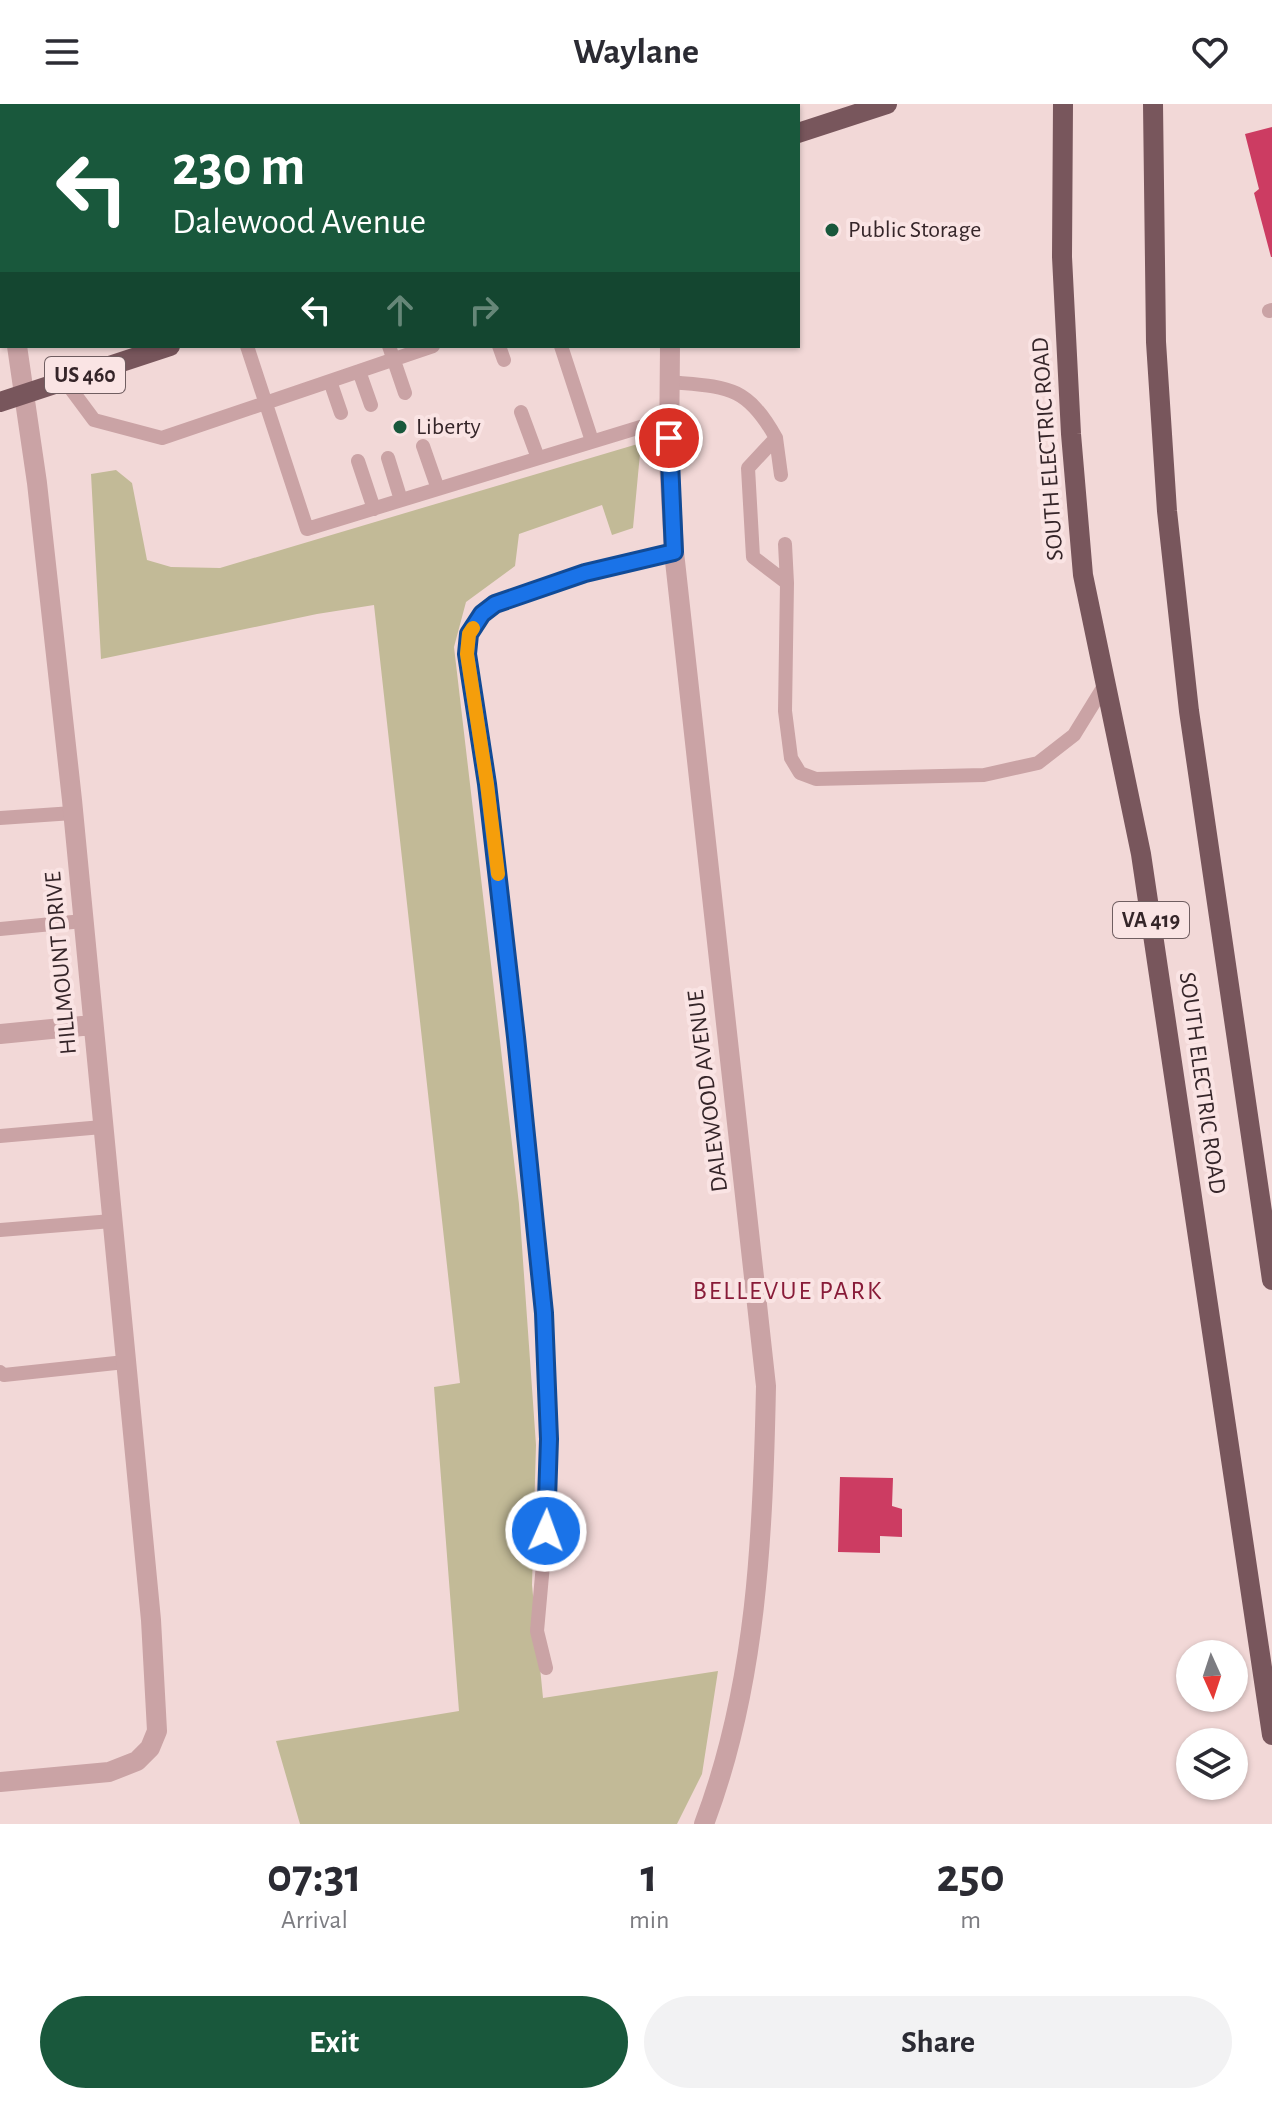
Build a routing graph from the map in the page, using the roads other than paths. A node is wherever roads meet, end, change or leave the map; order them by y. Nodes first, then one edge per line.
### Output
1 (887, 104) edge
2 (1063, 104) edge
3 (1153, 104) edge
4 (800, 132) edge
5 (17, 348) edge
6 (164, 348) edge
7 (248, 348) edge
8 (421, 348) edge
9 (562, 348) edge
10 (670, 348) edge
11 (392, 353) edge
12 (359, 371) junction
13 (65, 381) junction
14 (330, 381) junction
15 (669, 382) junction
16 (405, 393) dead end
17 (25, 394) junction
18 (0, 402) edge
19 (266, 403) junction
20 (371, 405) dead end
21 (521, 412) dead end
22 (341, 413) dead end
23 (670, 418) junction
24 (776, 438) junction
25 (592, 441) junction
26 (423, 446) dead end
27 (388, 458) dead end
28 (538, 458) junction
29 (358, 461) dead end
30 (781, 475) dead end
31 (438, 489) junction
32 (401, 500) junction
33 (374, 509) junction
34 (785, 544) dead end
35 (674, 552) junction
36 (787, 583) junction
37 (1106, 683) junction
38 (73, 813) junction
39 (0, 818) edge
40 (83, 921) junction
41 (0, 929) edge
42 (92, 1025) junction
43 (0, 1034) edge
44 (102, 1127) junction
45 (0, 1136) edge
46 (112, 1221) junction
47 (0, 1230) edge
48 (1272, 1280) edge
49 (125, 1362) junction
50 (0, 1372) edge
51 (546, 1668) dead end
52 (1272, 1735) edge
53 (0, 1782) edge
54 (704, 1824) edge

1 - 4 main road
2 - 37 main road, SOUTH ELECTRIC ROAD / VA 419
3 - 48 main road, SOUTH ELECTRIC ROAD / VA 419
5 - 17 street, HILLMOUNT DRIVE
6 - 13 main road, US 460
7 - 19 lane
8 - 11 lane
9 - 25 lane
10 - 15 street, DALEWOOD AVENUE
11 - 12 lane
11 - 16 lane
12 - 14 lane
12 - 20 lane
13 - 17 main road, US 460
13 - 19 lane
14 - 19 lane
14 - 22 lane
15 - 23 street, DALEWOOD AVENUE
15 - 24 lane
17 - 18 main road, US 460
17 - 38 street, HILLMOUNT DRIVE
19 - 33 lane
21 - 28 lane
23 - 25 lane
23 - 35 street, DALEWOOD AVENUE
24 - 30 lane
24 - 36 lane
25 - 28 lane
26 - 31 lane
27 - 32 lane
28 - 31 lane
29 - 33 lane
31 - 32 lane
32 - 33 lane
34 - 36 lane
35 - 51 lane
35 - 54 street, DALEWOOD AVENUE
36 - 37 lane
37 - 52 main road, SOUTH ELECTRIC ROAD / VA 419
38 - 39 lane
38 - 40 street, HILLMOUNT DRIVE
40 - 41 lane
40 - 42 street, HILLMOUNT DRIVE
42 - 43 street
42 - 44 street, HILLMOUNT DRIVE
44 - 45 lane
44 - 46 street, HILLMOUNT DRIVE
46 - 47 lane
46 - 49 street, HILLMOUNT DRIVE
49 - 50 lane
49 - 53 street, HILLMOUNT DRIVE

